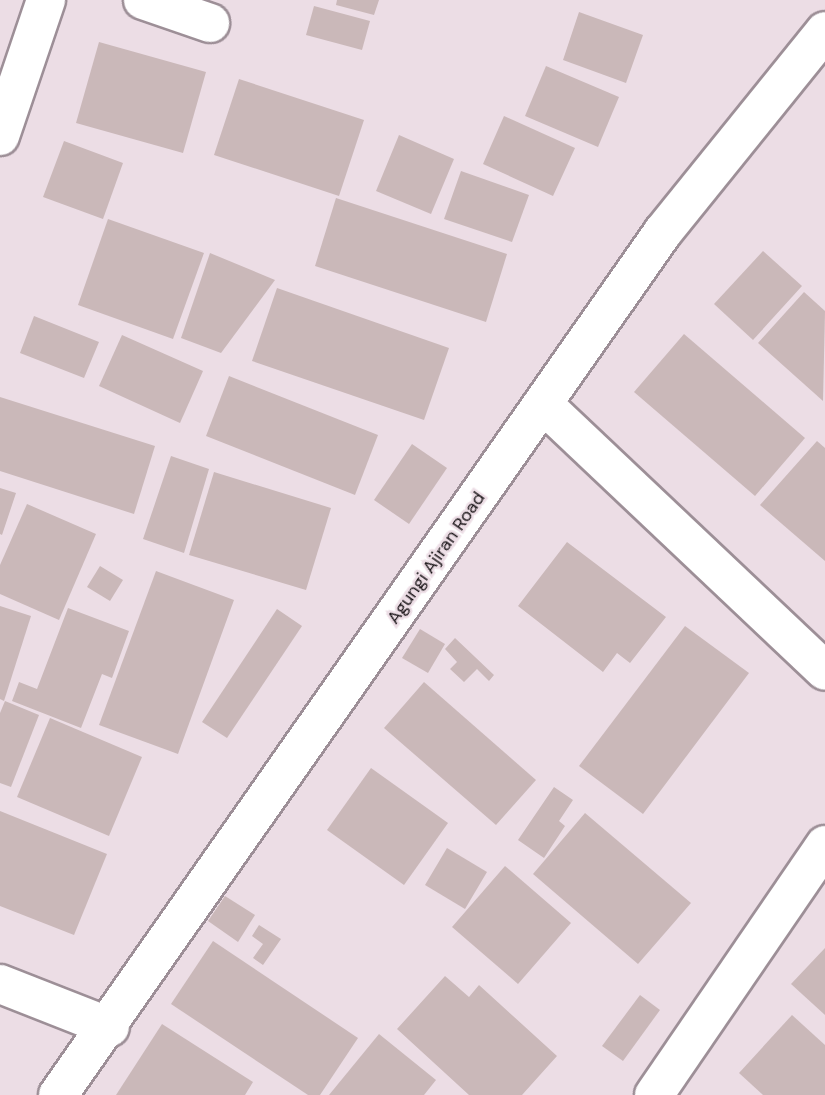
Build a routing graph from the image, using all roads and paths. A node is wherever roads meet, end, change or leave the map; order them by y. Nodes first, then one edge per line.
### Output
1 (46, 0) edge
2 (143, 0) edge
3 (210, 23) dead end
4 (825, 31) edge
5 (0, 136) edge
6 (543, 404) junction
7 (825, 671) edge
8 (825, 845) edge
9 (0, 984) edge
10 (110, 1027) junction
11 (58, 1095) edge
12 (654, 1095) edge

1 - 5 street
2 - 3 street
4 - 6 street, Agungi Ajiran Road
6 - 7 street
6 - 10 street, Agungi Ajiran Road
8 - 12 street
9 - 10 street
10 - 11 street, Agungi Ajiran Road

